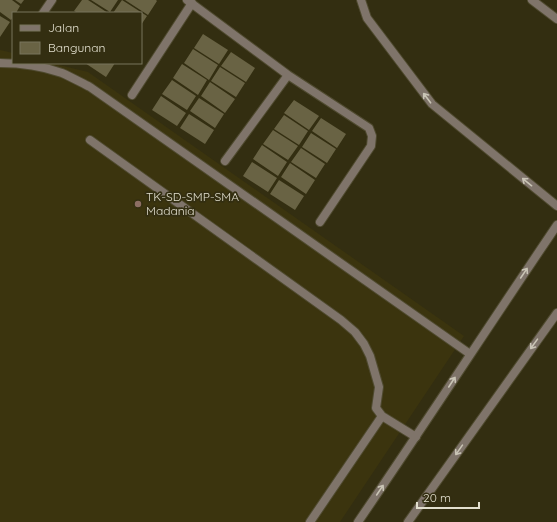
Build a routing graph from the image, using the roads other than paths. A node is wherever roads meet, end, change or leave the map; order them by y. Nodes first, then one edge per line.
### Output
1 (52, 0) edge
2 (361, 0) edge
3 (532, 0) edge
4 (190, 2) edge
5 (44, 12) edge
6 (557, 19) edge
7 (0, 63) edge
8 (12, 63) edge
9 (20, 64) edge
10 (288, 75) junction
11 (132, 95) dead end
12 (90, 140) dead end
13 (225, 161) dead end
14 (557, 206) edge
15 (320, 222) dead end
16 (557, 224) edge
17 (557, 312) edge
18 (470, 354) junction
19 (382, 416) junction
20 (416, 437) junction
21 (310, 522) edge
22 (358, 522) edge
23 (408, 522) edge

1 - 5 street
14 -> 2 street
3 - 6 street
4 - 10 street
4 - 11 street
7 - 8 street
9 - 18 street
10 - 13 street
10 - 15 street
12 - 19 street
18 -> 16 street
17 -> 23 street
20 -> 18 street
19 - 20 street
19 - 21 street
22 -> 20 street

